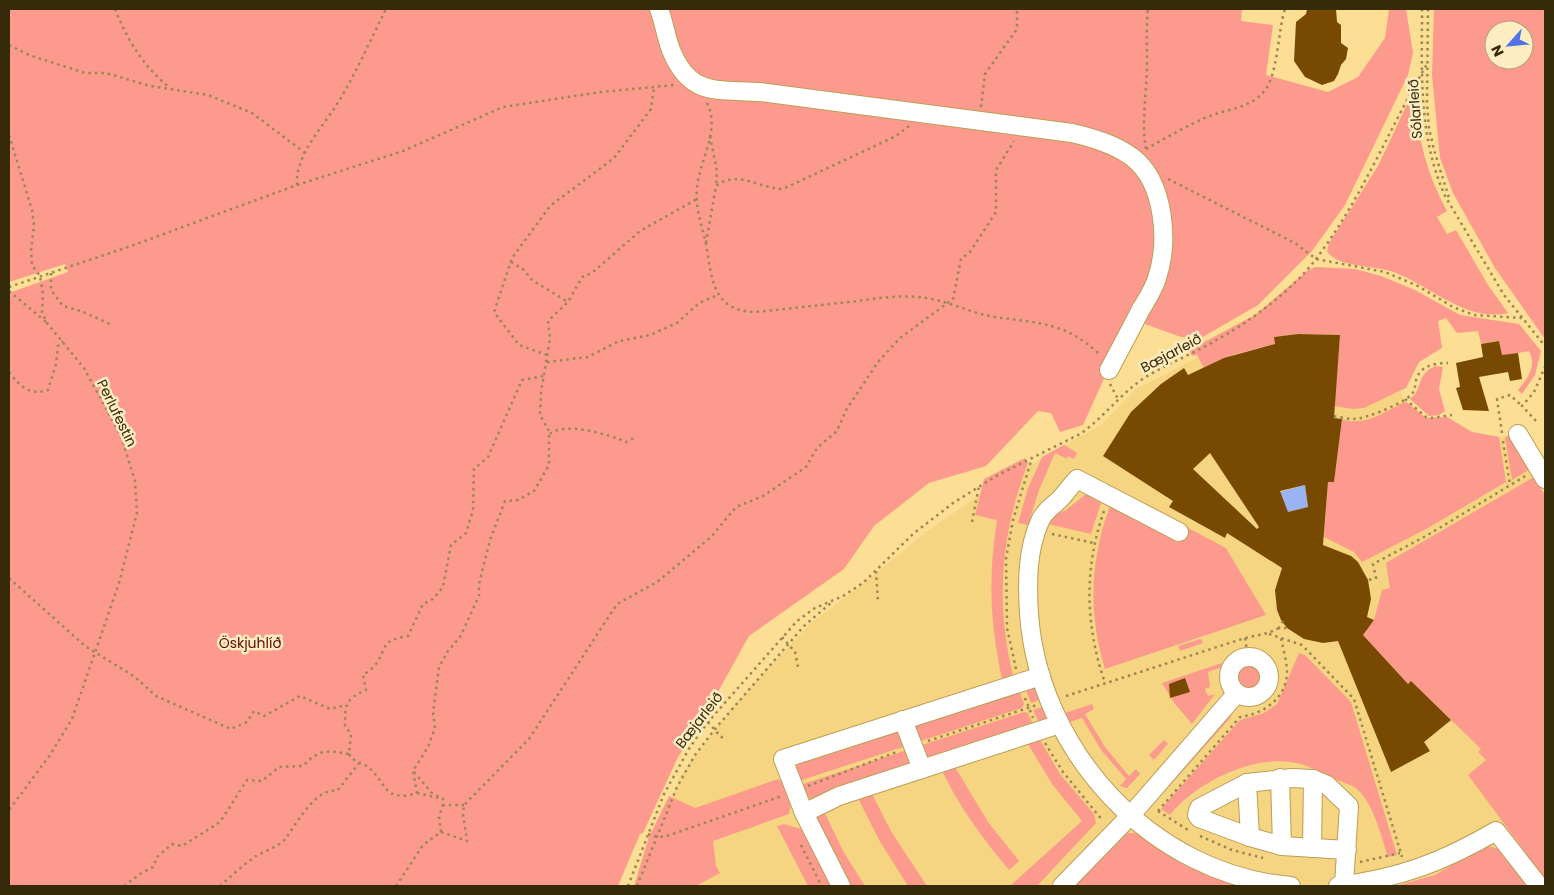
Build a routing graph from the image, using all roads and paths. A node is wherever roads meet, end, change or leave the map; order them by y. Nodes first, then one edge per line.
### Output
1 (114, 9) edge
2 (386, 9) edge
3 (659, 9) edge
4 (1017, 9) edge
5 (1148, 9) edge
6 (1285, 9) edge
7 (1422, 9) edge
8 (1428, 9) edge
9 (9, 45) edge
10 (1427, 64) junction
11 (1422, 72) junction
12 (688, 79) junction
13 (654, 88) junction
14 (172, 89) junction
15 (980, 113) dead end
16 (919, 114) junction
17 (9, 135) edge
18 (710, 135) junction
19 (1015, 140) dead end
20 (305, 153) junction
21 (1139, 153) junction
22 (1166, 178) dead end
23 (297, 185) junction
24 (716, 186) junction
25 (697, 199) junction
26 (1450, 202) junction
27 (706, 244) junction
28 (1316, 259) junction
29 (510, 262) junction
30 (51, 273) junction
31 (40, 276) junction
32 (9, 289) edge
33 (718, 295) junction
34 (568, 302) junction
35 (949, 303) junction
36 (1522, 318) junction
37 (47, 323) junction
38 (110, 324) dead end
39 (63, 341) junction
40 (1545, 346) edge
41 (547, 355) junction
42 (547, 362) junction
43 (1448, 363) dead end
44 (1545, 367) edge
45 (1109, 370) joint
46 (9, 372) edge
47 (544, 376) junction
48 (1405, 399) junction
49 (1452, 415) dead end
50 (1334, 416) dead end
51 (1536, 421) dead end
52 (1518, 434) dead end
53 (549, 435) junction
54 (637, 437) dead end
55 (1543, 470) edge
56 (979, 486) junction
57 (1106, 507) dead end
58 (972, 522) dead end
59 (1179, 532) dead end
60 (876, 570) junction
61 (9, 578) edge
62 (1368, 580) dead end
63 (832, 600) junction
64 (878, 602) dead end
65 (1283, 621) dead end
66 (1280, 628) junction
67 (1287, 628) dead end
68 (1268, 633) junction
69 (782, 637) junction
70 (1245, 638) junction
71 (1281, 638) junction
72 (788, 644) junction
73 (94, 652) junction
74 (1248, 657) junction
75 (798, 667) dead end
76 (1041, 676) junction
77 (1105, 683) junction
78 (1236, 693) junction
79 (1050, 701) junction
80 (346, 705) junction
81 (903, 720) junction
82 (708, 722) junction
83 (1060, 724) junction
84 (715, 729) junction
85 (723, 737) dead end
86 (913, 746) junction
87 (349, 754) junction
88 (358, 763) junction
89 (922, 769) junction
90 (413, 771) junction
91 (1280, 778) junction
92 (1313, 779) junction
93 (1247, 783) junction
94 (417, 792) junction
95 (794, 792) junction
96 (443, 799) junction
97 (442, 805) junction
98 (464, 805) junction
99 (9, 810) edge
100 (804, 813) junction
101 (1139, 824) junction
102 (441, 832) junction
103 (648, 834) junction
104 (657, 837) junction
105 (1250, 837) junction
106 (1282, 846) junction
107 (1312, 848) junction
108 (1347, 850) junction
109 (1406, 873) junction
110 (124, 886) edge
111 (220, 886) edge
112 (396, 886) edge
113 (628, 886) edge
114 (637, 886) edge
115 (841, 886) edge
116 (1062, 886) edge
117 (1291, 886) edge
118 (1341, 886) edge
119 (1539, 886) edge

1 - 14 path
2 - 20 path
3 - 12 street
4 - 15 path
5 - 21 path
6 - 21 path
7 - 11 path, Sólarleið
8 - 10 path, Sólarleið
9 - 14 path
10 - 11 path, Bæjarleið
10 - 26 path, Sólarleið
11 - 26 path, Sólarleið
11 - 28 path, Bæjarleið
12 - 13 path
12 - 16 street
12 - 18 path
13 - 23 path
13 - 29 path
14 - 20 path
16 - 21 street
16 - 24 path
17 - 31 path
18 - 24 path
18 - 25 path
19 - 35 path
20 - 23 path
21 - 45 street
22 - 28 path
23 - 30 path
24 - 27 path
25 - 27 path
25 - 34 path
26 - 36 path, Sólarleið
27 - 33 path
28 - 36 path
28 - 56 path, Bæjarleið
29 - 34 path
29 - 41 path
30 - 31 path
30 - 38 path
31 - 32 path
31 - 37 path
32 - 37 path, Perlufestin
33 - 35 path
33 - 42 path
34 - 41 path
35 - 45 path
35 - 98 path
36 - 40 path, Sólarleið
37 - 39 path, Perlufestin
39 - 46 path
39 - 73 path, Perlufestin
41 - 42 path
42 - 47 path
43 - 48 path
44 - 51 path
47 - 53 path
47 - 80 path
48 - 49 path
48 - 50 path
52 - 55 street
53 - 54 path
53 - 90 path
55 - 62 path
56 - 58 path
56 - 60 path, Bæjarleið
57 - 77 path
59 - 76 street
60 - 63 path, Bæjarleið
60 - 64 path
61 - 73 path
63 - 69 path, Bæjarleið
63 - 72 path, Bæjarleið
65 - 66 path
66 - 67 path
66 - 68 path
68 - 70 path
68 - 71 path
69 - 72 path
69 - 82 path, Bæjarleið
70 - 74 path
70 - 77 path
71 - 101 path
71 - 109 path
72 - 75 path
72 - 84 path, Bæjarleið
73 - 80 path
73 - 99 path, Perlufestin
74 - 78 street
74 - 78 street
76 - 79 street
76 - 81 street
77 - 79 path
78 - 101 street
79 - 83 street
79 - 86 path
80 - 87 path
81 - 86 street
81 - 95 street
82 - 84 path
82 - 103 path, Bæjarleið
83 - 89 street
83 - 101 street
84 - 85 path
84 - 104 path, Bæjarleið
86 - 89 street
86 - 95 path
87 - 88 path
87 - 110 path
88 - 94 path
88 - 111 path
89 - 100 street
90 - 94 path
90 - 96 path
91 - 92 street
91 - 93 street
91 - 106 street
92 - 107 street
92 - 108 street
93 - 105 street
93 - 105 street
94 - 96 path
95 - 100 street
95 - 104 path
96 - 97 path
97 - 98 path
97 - 102 path
98 - 102 path
100 - 115 street
101 - 116 street
101 - 117 street
102 - 112 path
103 - 104 path
103 - 113 path, Bæjarleið
104 - 114 path, Bæjarleið
105 - 106 street
106 - 107 street
107 - 108 street
108 - 118 street
109 - 118 street
109 - 119 street

